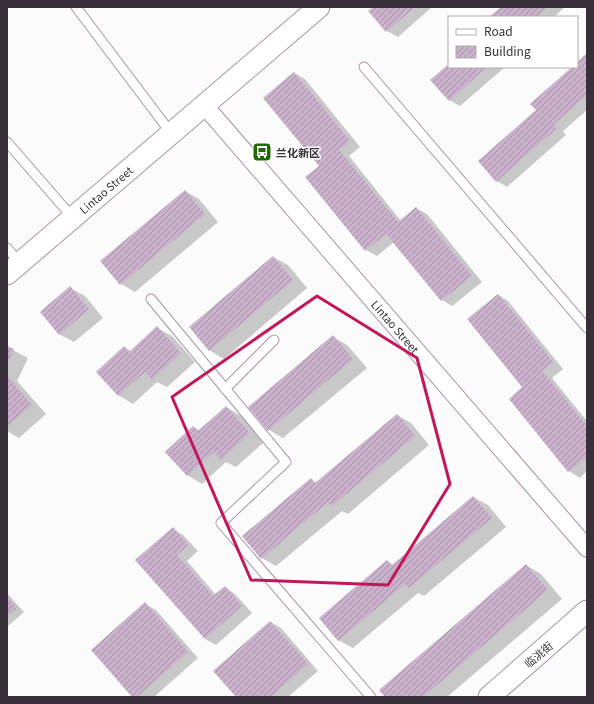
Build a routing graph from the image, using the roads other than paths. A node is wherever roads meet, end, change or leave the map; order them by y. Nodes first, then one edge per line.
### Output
1 (76, 7) edge
2 (319, 7) edge
3 (364, 67) dead end
4 (204, 105) junction
5 (171, 133) junction
6 (7, 142) edge
7 (73, 218) junction
8 (11, 262) edge
9 (151, 300) dead end
10 (587, 328) edge
11 (274, 340) dead end
12 (225, 389) junction
13 (587, 548) edge
14 (587, 611) edge
15 (370, 697) edge
16 (489, 697) edge

1 - 5 lane
2 - 4 street, Lintao Street
3 - 10 lane
4 - 5 street, Lintao Street
4 - 13 street, Lintao Street
5 - 7 street, Lintao Street
6 - 7 lane
7 - 8 street, Lintao Street
9 - 12 lane
11 - 12 lane
12 - 15 lane
14 - 16 street, 临洮街

